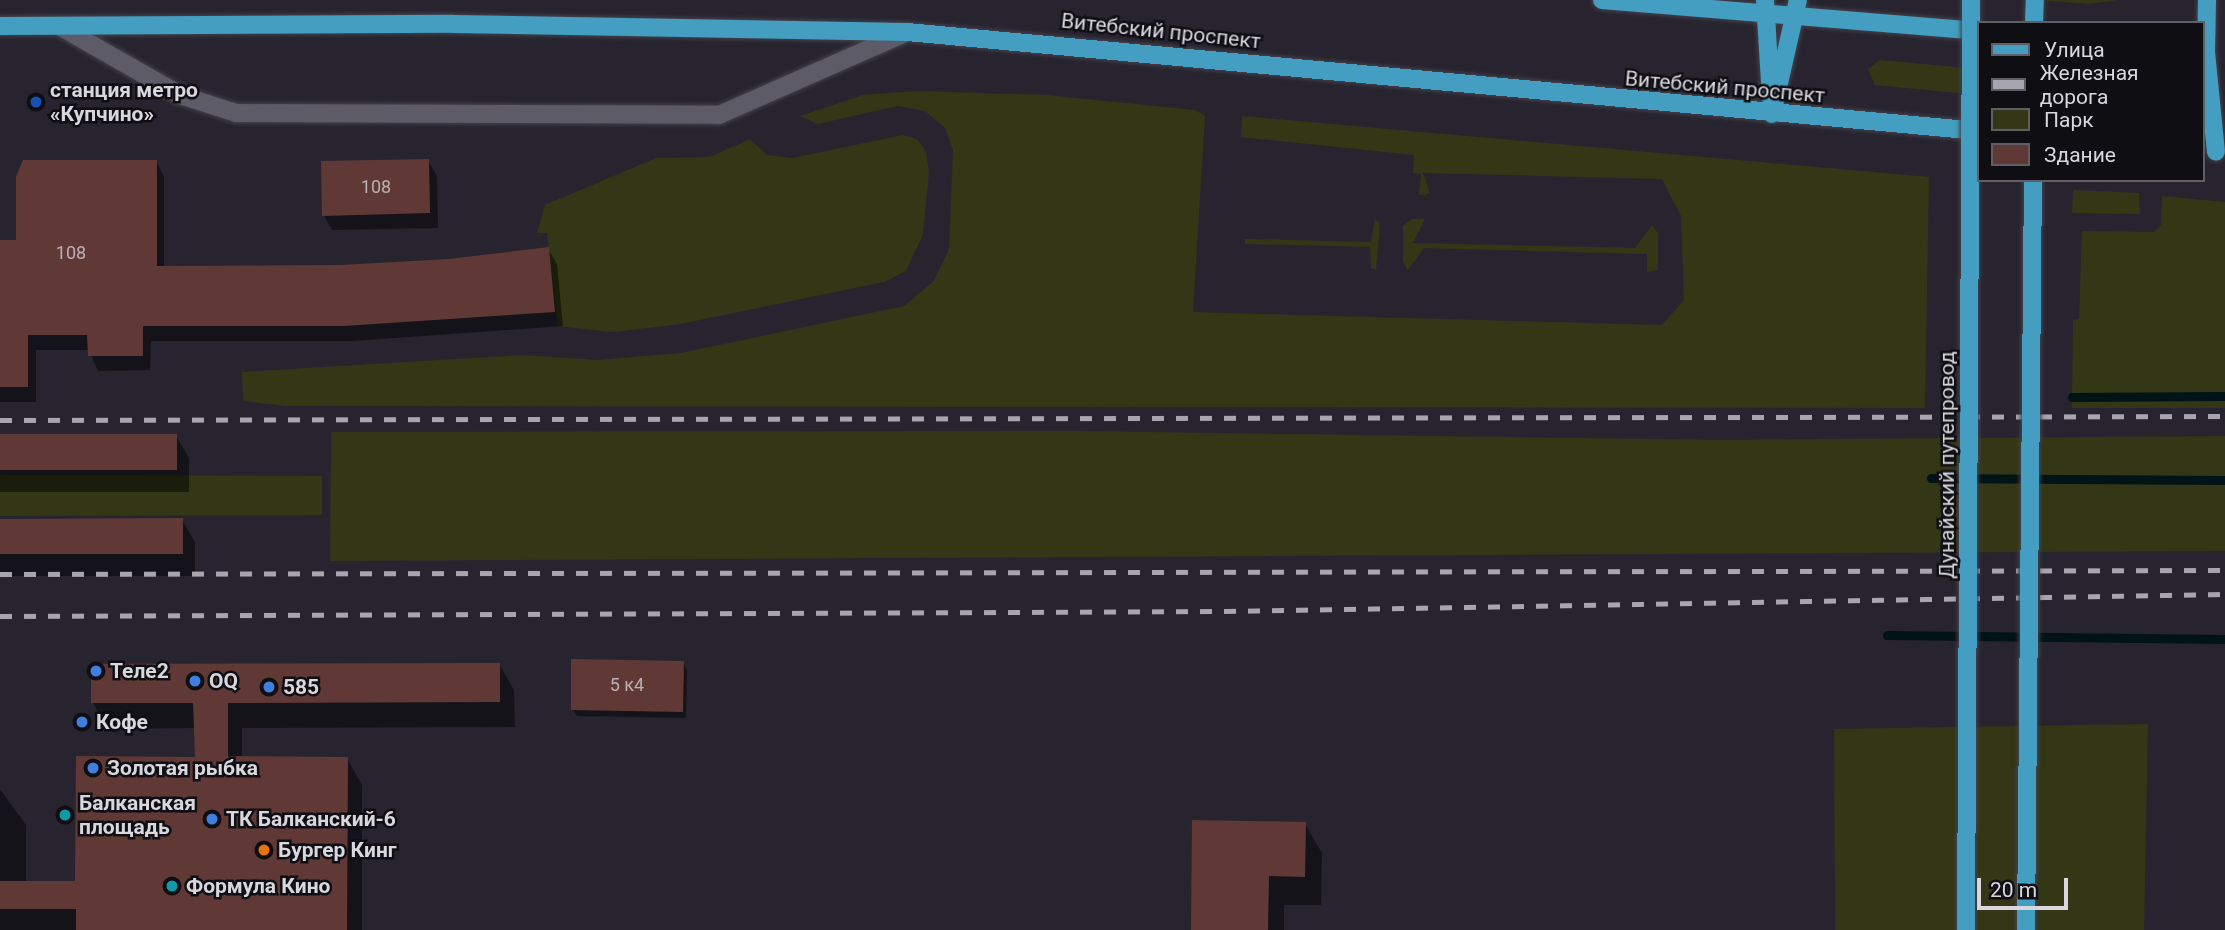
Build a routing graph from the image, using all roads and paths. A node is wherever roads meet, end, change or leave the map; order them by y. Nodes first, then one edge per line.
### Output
1 (1602, 0) edge
2 (1971, 0) edge
3 (2035, 0) edge
4 (2207, 0) edge
5 (1765, 6) edge
6 (1798, 7) edge
7 (2034, 21) edge
8 (0, 26) edge
9 (59, 26) junction
10 (1976, 31) edge
11 (907, 32) junction
12 (2204, 52) edge
13 (2225, 53) edge
14 (2225, 111) edge
15 (1772, 114) junction
16 (1976, 131) edge
17 (2215, 152) edge
18 (2033, 182) edge
19 (1966, 930) edge
20 (2026, 930) edge

1 - 5 main road
2 - 19 main road, Дунайский путепровод, bridge
3 - 7 main road
4 - 12 main road
5 - 6 main road
5 - 15 main road
6 - 10 main road
6 - 15 main road
8 - 9 main road, Витебский проспект
9 - 11 main road, Витебский проспект
9 - 11 street
11 - 15 main road, Витебский проспект
12 - 13 main road
12 - 17 main road
14 - 17 main road
15 - 16 main road, Витебский проспект
18 - 20 main road, bridge

